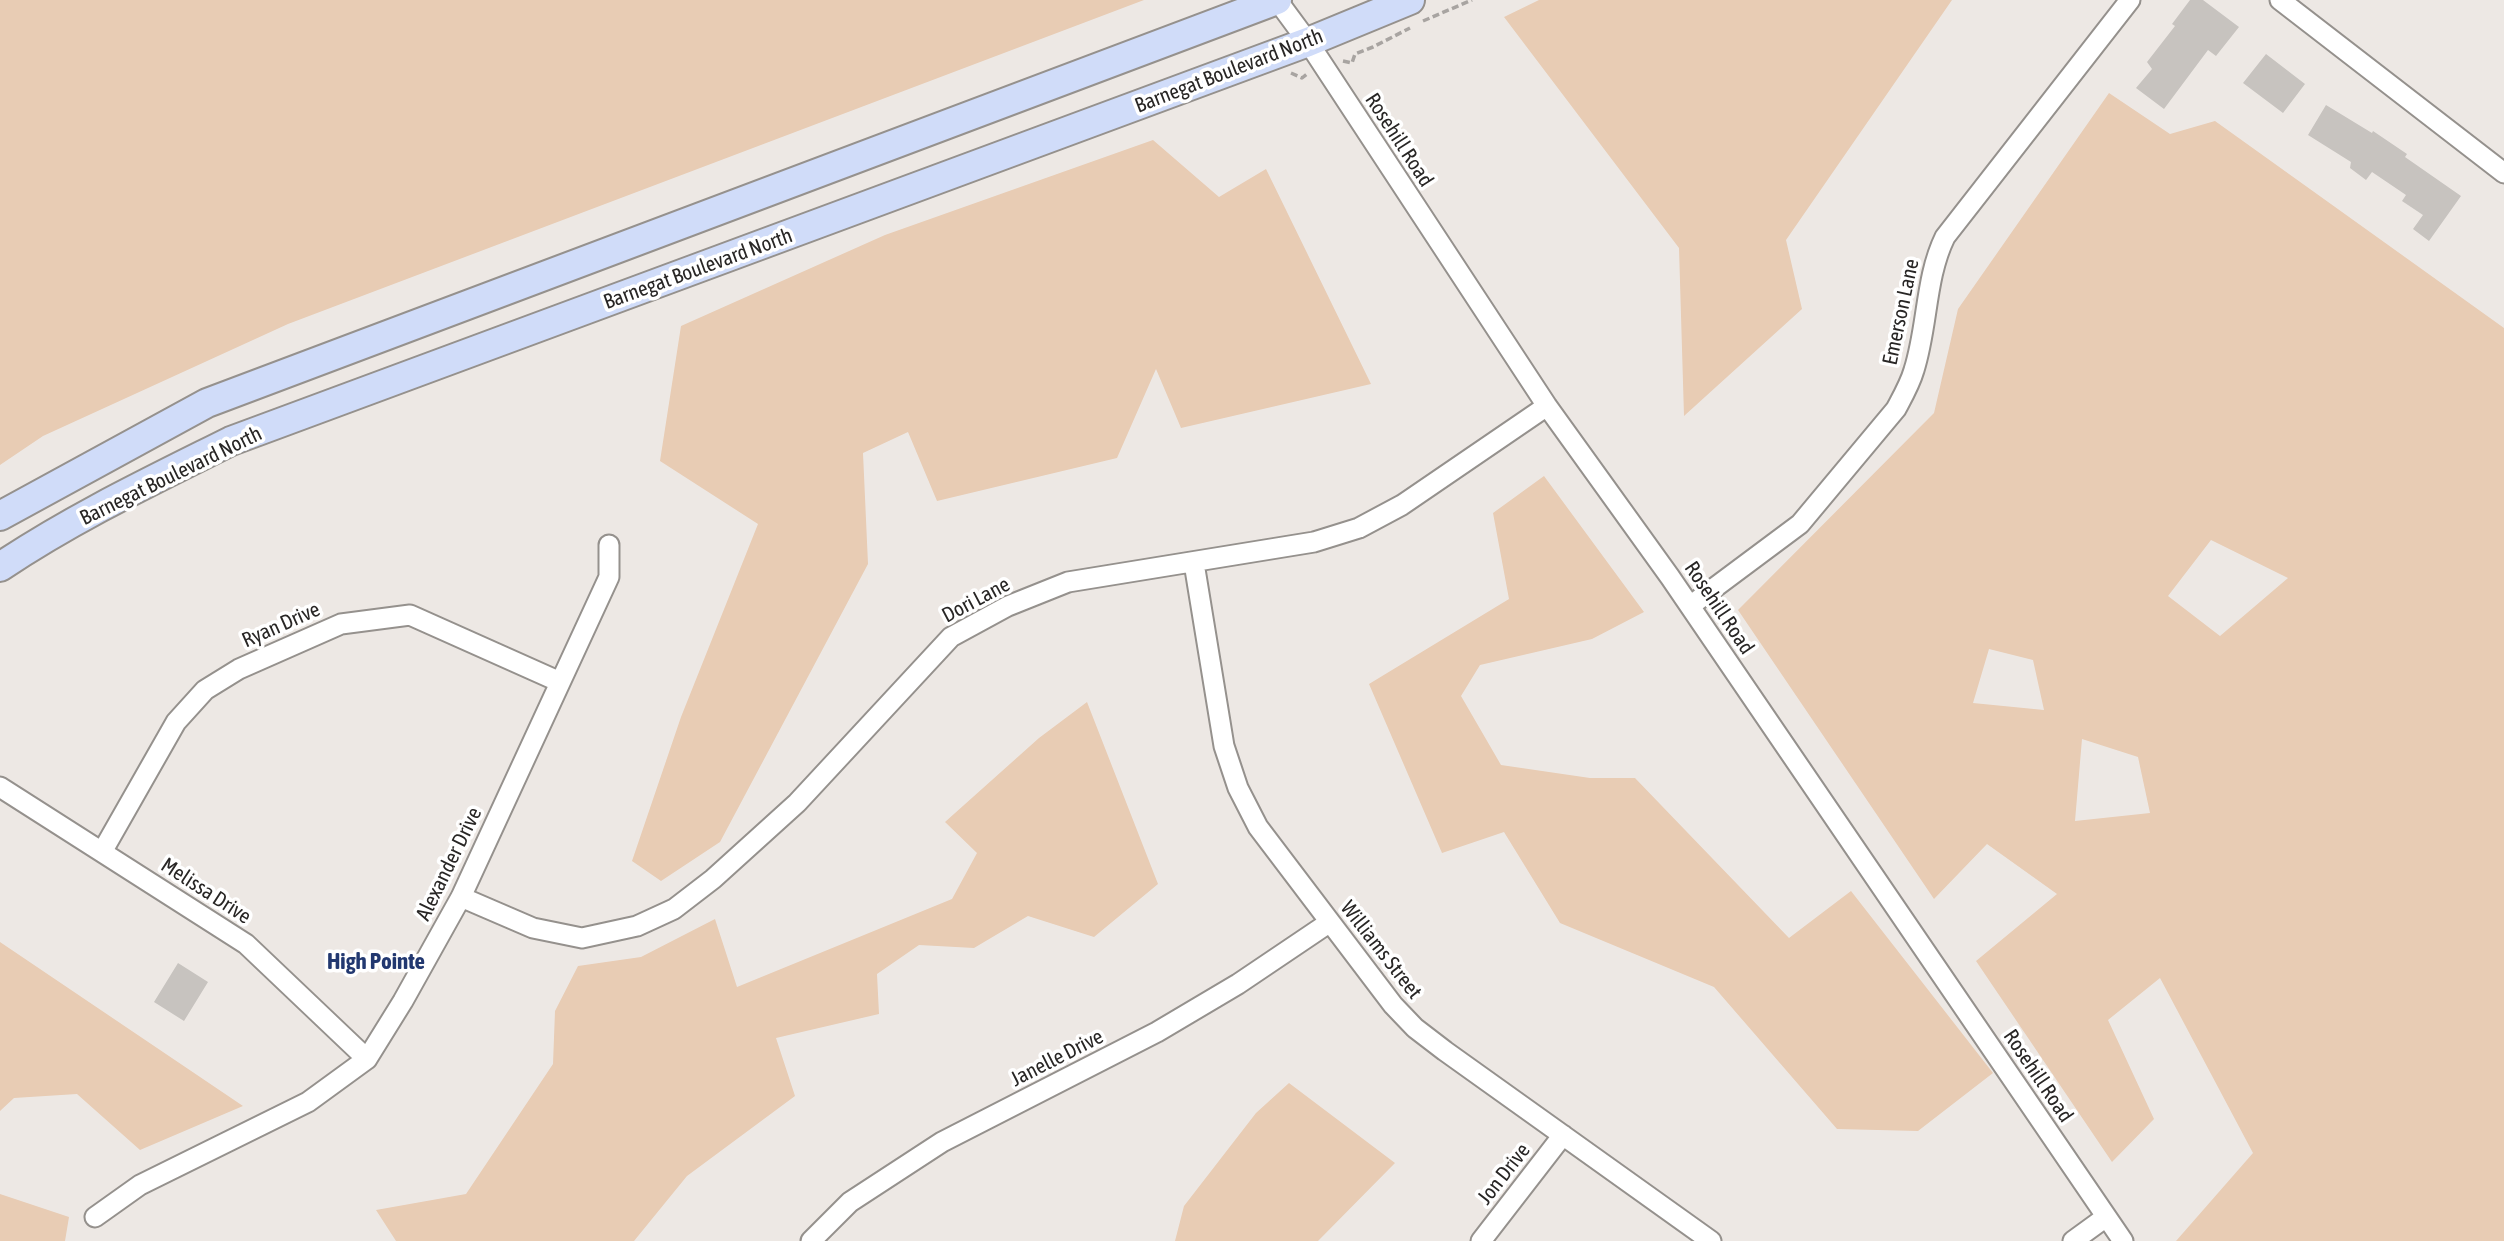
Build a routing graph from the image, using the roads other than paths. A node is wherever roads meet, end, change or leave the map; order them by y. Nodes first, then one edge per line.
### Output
1 (1277, 0) edge
2 (1410, 0) edge
3 (2130, 0) edge
4 (2280, 0) edge
5 (1308, 43) junction
6 (2504, 173) edge
7 (1547, 406) junction
8 (0, 516) edge
9 (608, 545) dead end
10 (1194, 563) junction
11 (0, 567) edge
12 (1690, 606) junction
13 (560, 682) junction
14 (0, 787) edge
15 (102, 852) junction
16 (461, 897) junction
17 (1330, 922) junction
18 (367, 1059) junction
19 (1563, 1135) junction
20 (95, 1217) dead end
21 (2106, 1217) junction
22 (811, 1241) edge
23 (1481, 1241) edge
24 (1711, 1241) edge
25 (2073, 1241) edge
26 (2123, 1241) edge

1 - 5 street, Rosehill Road
1 - 8 street, Barnegat Boulevard North
2 - 5 street, Barnegat Boulevard North
3 - 12 street, Emerson Lane
4 - 6 street
5 - 7 street, Rosehill Road
5 - 11 street, Barnegat Boulevard North
7 - 10 street, Dori Lane
7 - 12 street, Rosehill Road
9 - 13 street, Alexander Drive
10 - 16 street, Dori Lane
10 - 17 street, Williams Street
12 - 21 street, Rosehill Road
13 - 15 street, Ryan Drive
13 - 16 street, Alexander Drive
14 - 15 street, Melissa Drive
15 - 18 street, Melissa Drive
16 - 18 street, Alexander Drive
17 - 19 street, Williams Street
17 - 22 street, Janelle Drive
18 - 20 street, Alexander Drive
19 - 23 street, Jon Drive
19 - 24 street, Williams Street
21 - 25 street
21 - 26 street, Rosehill Road

